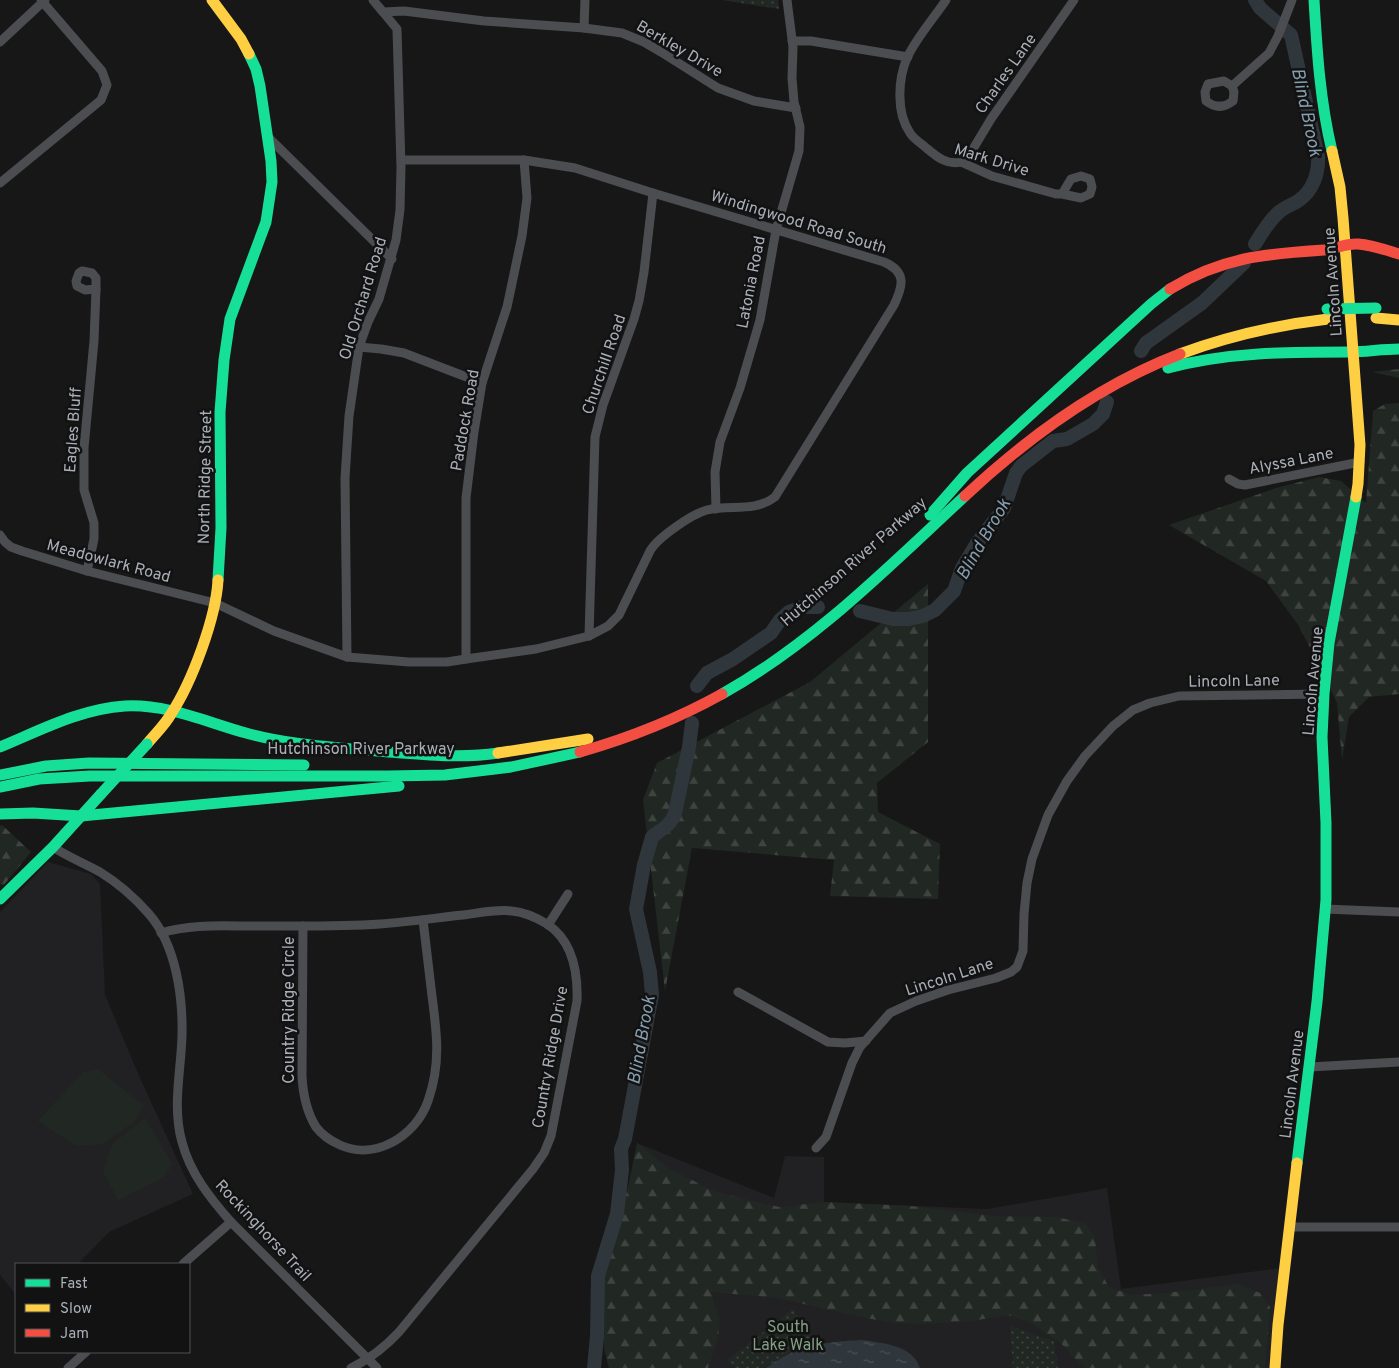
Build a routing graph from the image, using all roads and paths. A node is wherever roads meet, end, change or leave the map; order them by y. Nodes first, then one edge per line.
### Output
1 (212, 0) edge
2 (373, 0) edge
3 (585, 0) edge
4 (787, 0) edge
5 (946, 0) edge
6 (1074, 0) edge
7 (1292, 0) edge
8 (1314, 0) edge
9 (43, 1) edge
10 (383, 12) junction
11 (584, 28) junction
12 (792, 41) junction
13 (0, 42) edge
14 (908, 57) junction
15 (1232, 86) dead end
16 (796, 108) junction
17 (267, 136) junction
18 (401, 160) junction
19 (524, 160) junction
20 (961, 162) junction
21 (0, 182) edge
22 (653, 193) junction
23 (1062, 194) dead end
24 (776, 230) junction
25 (1345, 245) junction
26 (1399, 254) edge
27 (392, 259) junction
28 (96, 289) dead end
29 (1399, 310) edge
30 (1376, 313) junction
31 (1327, 314) junction
32 (1399, 320) edge
33 (1246, 322) dead end
34 (1219, 329) dead end
35 (360, 347) junction
36 (1399, 348) edge
37 (1354, 352) junction
38 (482, 382) junction
39 (1058, 420) junction
40 (1360, 462) junction
41 (1228, 479) dead end
42 (716, 510) junction
43 (930, 515) junction
44 (0, 535) edge
45 (87, 571) junction
46 (215, 603) junction
47 (589, 636) junction
48 (347, 657) junction
49 (466, 659) junction
50 (1324, 694) junction
51 (174, 710) junction
52 (588, 739) junction
53 (0, 747) edge
54 (539, 762) junction
55 (0, 775) edge
56 (0, 786) edge
57 (0, 814) edge
58 (81, 816) junction
59 (53, 848) junction
60 (568, 894) dead end
61 (0, 899) edge
62 (1325, 909) junction
63 (1399, 912) edge
64 (423, 920) junction
65 (548, 924) junction
66 (303, 926) junction
67 (162, 933) junction
68 (738, 992) dead end
69 (866, 1041) junction
70 (1399, 1062) edge
71 (1310, 1066) junction
72 (816, 1148) dead end
73 (231, 1222) junction
74 (1399, 1227) edge
75 (1289, 1228) junction
76 (184, 1263) edge
77 (85, 1353) edge
78 (368, 1359) junction
79 (68, 1368) edge
80 (351, 1368) edge
81 (377, 1368) edge
82 (1276, 1368) edge

1 - 17 main road, North Ridge Street
2 - 10 street
3 - 11 street
4 - 12 street, Latonia Road
5 - 14 street, Mark Drive
6 - 20 street, Charles Lane
7 - 15 street
8 - 25 main road, Lincoln Avenue
9 - 13 street
9 - 21 street
10 - 11 street, Berkley Drive
10 - 18 street, Old Orchard Road
11 - 16 street, Berkley Drive
12 - 14 street
12 - 16 street, Latonia Road
14 - 20 street, Mark Drive
16 - 24 street, Latonia Road
17 - 27 street
17 - 46 main road, North Ridge Street
18 - 19 street, Windingwood Road South
18 - 27 street, Old Orchard Road
19 - 22 street, Windingwood Road South
19 - 38 street, Paddock Road
20 - 23 street, Mark Drive
22 - 24 street, Windingwood Road South
22 - 47 street, Churchill Road
24 - 42 street, Latonia Road
24 - 42 street, Windingwood Road South
25 - 26 main road
25 - 37 main road, Lincoln Avenue
25 - 43 main road
27 - 35 street, Old Orchard Road
28 - 45 street, Eagles Bluff
29 - 30 main road, Hutchinson River Parkway
30 - 31 main road, Hutchinson River Parkway, bridge
30 - 32 main road, Hutchinson River Parkway
31 - 33 main road, Hutchinson River Parkway
31 - 39 main road, Hutchinson River Parkway
34 - 43 main road, Hutchinson River Parkway
35 - 38 street
35 - 48 street, Old Orchard Road
36 - 37 main road
37 - 39 main road
37 - 40 main road, Lincoln Avenue
38 - 49 street, Paddock Road
39 - 54 main road, Hutchinson River Parkway
40 - 41 street, Alyssa Lane
40 - 50 main road, Lincoln Avenue
42 - 47 street, Meadowlark Road
43 - 52 main road, Hutchinson River Parkway
44 - 45 street, Meadowlark Road
45 - 46 street, Meadowlark Road
46 - 48 street, Meadowlark Road
46 - 51 main road, North Ridge Street
47 - 49 street, Meadowlark Road
48 - 49 street, Meadowlark Road
50 - 62 main road, Lincoln Avenue
50 - 69 street, Lincoln Lane
51 - 52 main road
51 - 53 main road
51 - 58 main road, North Ridge Street, bridge
52 - 55 main road, Hutchinson River Parkway
54 - 56 main road, Hutchinson River Parkway
54 - 58 main road
57 - 58 main road
58 - 59 main road, North Ridge Street
59 - 61 main road, North Ridge Street
59 - 67 street, Rockinghorse Trail
60 - 65 street
62 - 63 street
62 - 71 main road, Lincoln Avenue
64 - 65 street, Country Ridge Drive
64 - 66 street, Country Ridge Drive
64 - 66 street, Country Ridge Circle
65 - 78 street, Country Ridge Drive
66 - 67 street, Country Ridge Drive
67 - 73 street, Rockinghorse Trail
68 - 69 street
69 - 72 street, Lincoln Lane
70 - 71 street
71 - 75 main road, Lincoln Avenue
73 - 76 street
73 - 78 street, Rockinghorse Trail
74 - 75 street
75 - 82 main road, Lincoln Avenue
77 - 79 street
78 - 80 street, Country Ridge Drive
78 - 81 street, Rockinghorse Trail

